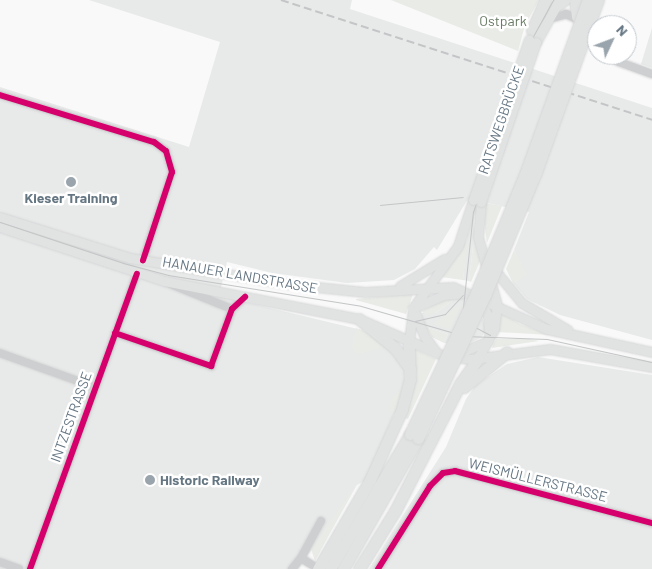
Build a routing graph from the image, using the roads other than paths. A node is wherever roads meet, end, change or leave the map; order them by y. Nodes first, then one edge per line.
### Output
1 (545, 0) edge
2 (575, 0) edge
3 (588, 0) edge
4 (598, 0) edge
5 (558, 1) edge
6 (577, 17) junction
7 (547, 20) junction
8 (587, 30) edge
9 (532, 37) junction
10 (627, 65) edge
11 (652, 74) edge
12 (0, 95) edge
13 (477, 201) junction
14 (0, 217) edge
15 (0, 227) edge
16 (480, 246) junction
17 (456, 249) junction
18 (143, 260) junction
19 (137, 274) junction
20 (164, 282) junction
21 (426, 286) junction
22 (390, 290) junction
23 (475, 294) junction
24 (245, 297) junction
25 (497, 305) junction
26 (413, 308) junction
27 (232, 309) junction
28 (359, 320) junction
29 (116, 333) junction
30 (580, 336) junction
31 (488, 341) junction
32 (409, 342) junction
33 (0, 352) edge
34 (507, 352) junction
35 (652, 352) edge
36 (442, 356) junction
37 (478, 358) junction
38 (652, 367) edge
39 (410, 370) junction
40 (96, 387) junction
41 (442, 423) junction
42 (414, 436) junction
43 (321, 521) dead end
44 (652, 523) edge
45 (301, 558) junction
46 (0, 562) edge
47 (315, 567) edge
48 (19, 569) edge
49 (30, 569) edge
50 (292, 569) edge
51 (330, 569) edge
52 (343, 569) edge
53 (359, 569) edge
54 (378, 569) edge

1 - 9 highway
2 - 6 highway
3 - 42 highway, bridge
4 - 42 highway, bridge
5 - 7 main road
5 - 9 main road
6 - 7 street
6 - 8 street
7 - 9 main road
9 - 13 main road, RATSWEGBRÜCKE, bridge
10 - 11 street
12 - 18 street
13 - 16 main road
13 - 17 main road
14 - 18 main road, HANAUER LANDSTRASSE
15 - 19 main road, HANAUER LANDSTRASSE
16 - 25 main road
16 - 30 main road
17 - 21 main road
17 - 22 main road
18 - 19 main road
18 - 22 main road, HANAUER LANDSTRASSE
19 - 20 main road, HANAUER LANDSTRASSE
19 - 29 street, INTZESTRASSE
20 - 24 main road, HANAUER LANDSTRASSE
20 - 27 street
21 - 22 main road, HANAUER LANDSTRASSE
21 - 23 main road, HANAUER LANDSTRASSE
21 - 26 main road
23 - 25 main road, HANAUER LANDSTRASSE
23 - 26 main road
23 - 31 main road
24 - 27 street
24 - 28 main road, HANAUER LANDSTRASSE
25 - 30 main road
25 - 31 main road
26 - 32 main road
26 - 36 main road
27 - 29 street
28 - 32 main road, HANAUER LANDSTRASSE
28 - 39 highway
29 - 40 street, INTZESTRASSE
30 - 35 main road
31 - 36 main road
31 - 37 main road
32 - 36 main road, HANAUER LANDSTRASSE
32 - 39 highway
33 - 40 street
34 - 37 main road
34 - 38 main road
34 - 41 highway
36 - 37 main road, HANAUER LANDSTRASSE
37 - 41 highway
39 - 47 highway
40 - 49 street, INTZESTRASSE
41 - 53 highway
42 - 51 highway
42 - 52 highway
43 - 45 street
44 - 54 street, WEISMÜLLERSTRASSE
45 - 47 street
45 - 50 street
46 - 48 street

